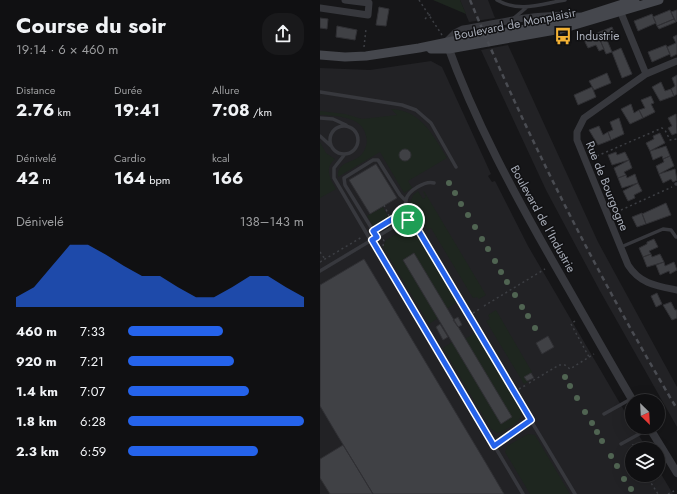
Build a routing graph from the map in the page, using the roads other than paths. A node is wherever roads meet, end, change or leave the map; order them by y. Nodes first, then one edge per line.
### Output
1 (345, 0) edge
2 (497, 0) edge
3 (564, 0) edge
4 (635, 0) edge
5 (659, 0) edge
6 (618, 6) edge
7 (527, 7) junction
8 (320, 8) edge
9 (582, 17) junction
10 (507, 22) junction
11 (511, 35) junction
12 (447, 45) junction
13 (320, 55) edge
14 (677, 61) edge
15 (646, 74) junction
16 (320, 92) edge
17 (320, 118) edge
18 (347, 126) junction
19 (320, 136) edge
20 (332, 147) junction
21 (345, 154) junction
22 (456, 167) dead end
23 (434, 183) dead end
24 (406, 200) junction
25 (408, 220) junction
26 (676, 236) dead end
27 (377, 237) junction
28 (371, 241) junction
29 (620, 247) junction
30 (320, 271) edge
31 (677, 290) edge
32 (630, 394) edge
33 (625, 404) edge
34 (604, 414) dead end
35 (531, 420) junction
36 (639, 434) edge
37 (654, 434) edge
38 (621, 444) dead end
39 (494, 446) junction
40 (677, 473) edge
41 (523, 494) edge
42 (575, 494) edge

1 - 8 street
2 - 7 lane
3 - 7 lane
4 - 6 main road, Boulevard de Monplaisir
5 - 6 main road, Boulevard de Monplaisir
6 - 9 main road, Boulevard de Monplaisir
6 - 11 main road, Boulevard de Monplaisir
6 - 15 street
7 - 10 lane
9 - 10 street, Boulevard de Monplaisir
9 - 11 main road, Boulevard de Monplaisir
10 - 12 street, Boulevard de Monplaisir
11 - 12 main road, Boulevard de Monplaisir
12 - 13 main road, Boulevard de Monplaisir
12 - 32 street, Boulevard de l'Industrie
14 - 15 street, Rue de Bourgogne
15 - 29 street, Rue de Bourgogne
16 - 22 lane
17 - 18 lane
18 - 20 lane
18 - 21 lane
19 - 20 lane
20 - 21 lane
21 - 28 lane
23 - 24 lane
24 - 25 lane
24 - 27 lane
25 - 27 lane
25 - 35 lane
26 - 29 lane
27 - 28 lane
28 - 30 lane
28 - 39 lane
29 - 31 street, Rue de Bourgogne
33 - 34 lane
35 - 39 lane
35 - 42 lane
36 - 38 lane
37 - 40 street
39 - 41 lane

